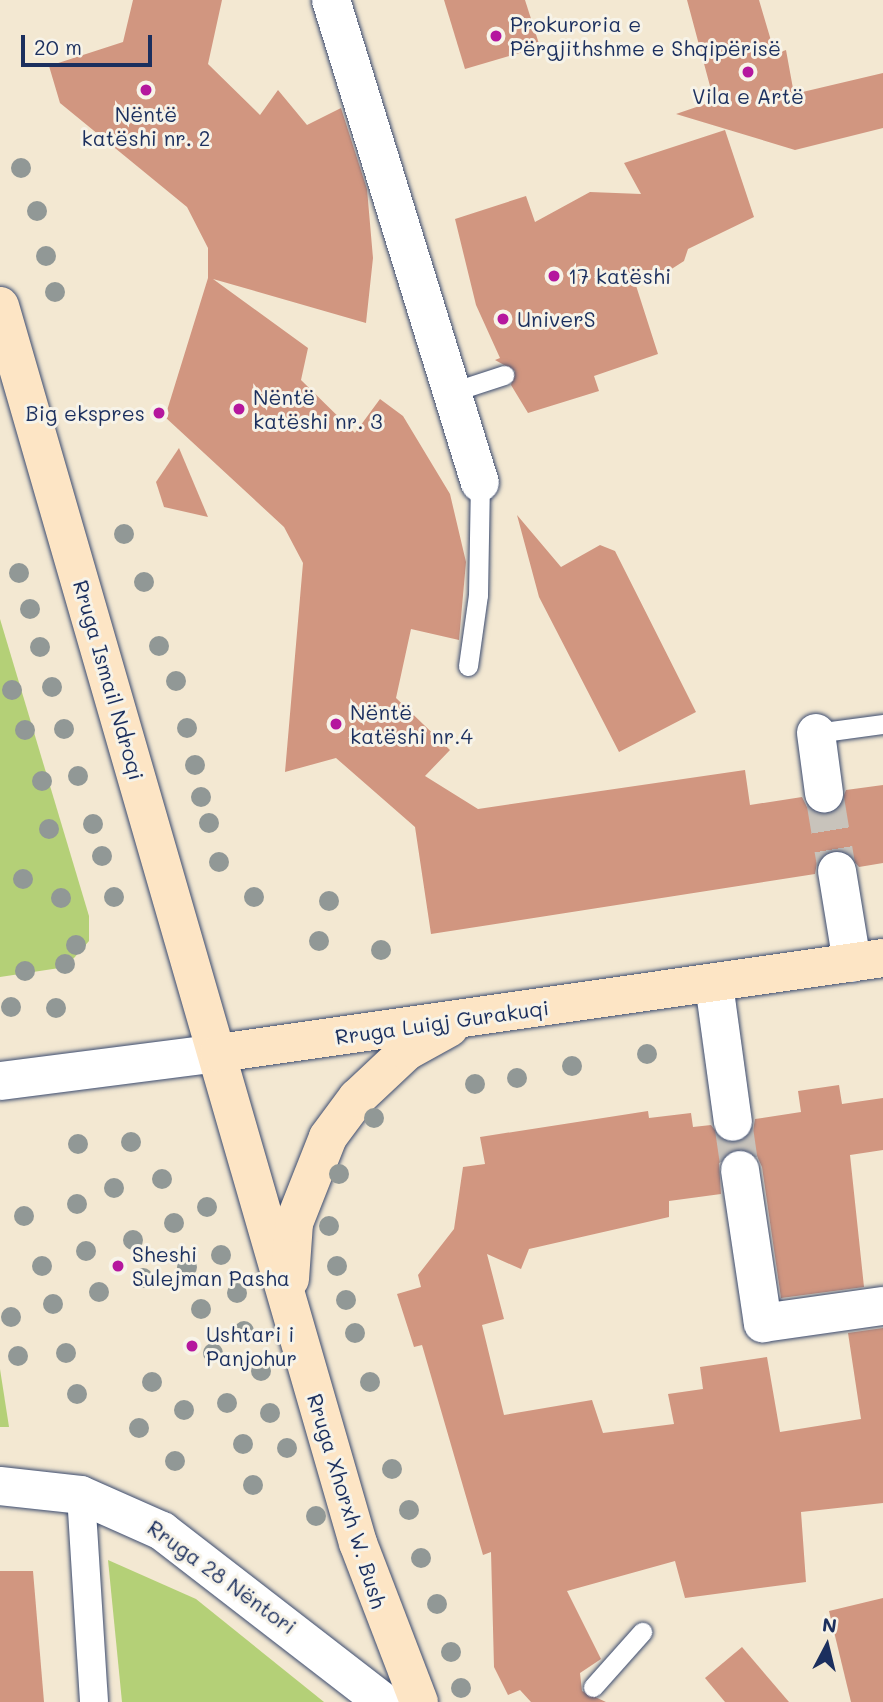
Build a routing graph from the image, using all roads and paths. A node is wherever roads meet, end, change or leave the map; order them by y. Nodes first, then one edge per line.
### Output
1 (331, 0) edge
2 (0, 306) edge
3 (504, 375) dead end
4 (452, 392) junction
5 (480, 483) joint
6 (467, 666) dead end
7 (883, 724) edge
8 (816, 733) joint
9 (824, 793) tunnel mouth
10 (837, 871) tunnel mouth
11 (868, 961) edge
12 (713, 984) junction
13 (467, 1019) junction
14 (219, 1054) junction
15 (0, 1081) edge
16 (733, 1122) tunnel mouth
17 (740, 1170) tunnel mouth
18 (883, 1306) edge
19 (290, 1315) junction
20 (0, 1486) edge
21 (81, 1495) junction
22 (642, 1632) dead end
23 (593, 1687) dead end
24 (93, 1702) edge
25 (383, 1702) edge
26 (419, 1702) edge

1 - 4 street
2 - 14 main road, Rruga Ismail Ndroqi
3 - 4 lane
4 - 5 street
5 - 6 lane
7 - 8 lane
8 - 9 street
10 - 11 street
11 - 12 main road, Rruga Luigj Gurakuqi
12 - 13 main road, Rruga Luigj Gurakuqi
12 - 16 street
13 - 14 main road, Rruga Luigj Gurakuqi
13 - 19 main road
14 - 15 street, Rruga Luigj Gurakuqi
14 - 19 main road, Rruga Xhorxh W. Bush
17 - 18 street
19 - 26 main road, Rruga Xhorxh W. Bush
20 - 21 street, Rruga 28 Nëntori
21 - 24 street
21 - 25 street, Rruga 28 Nëntori
22 - 23 lane

